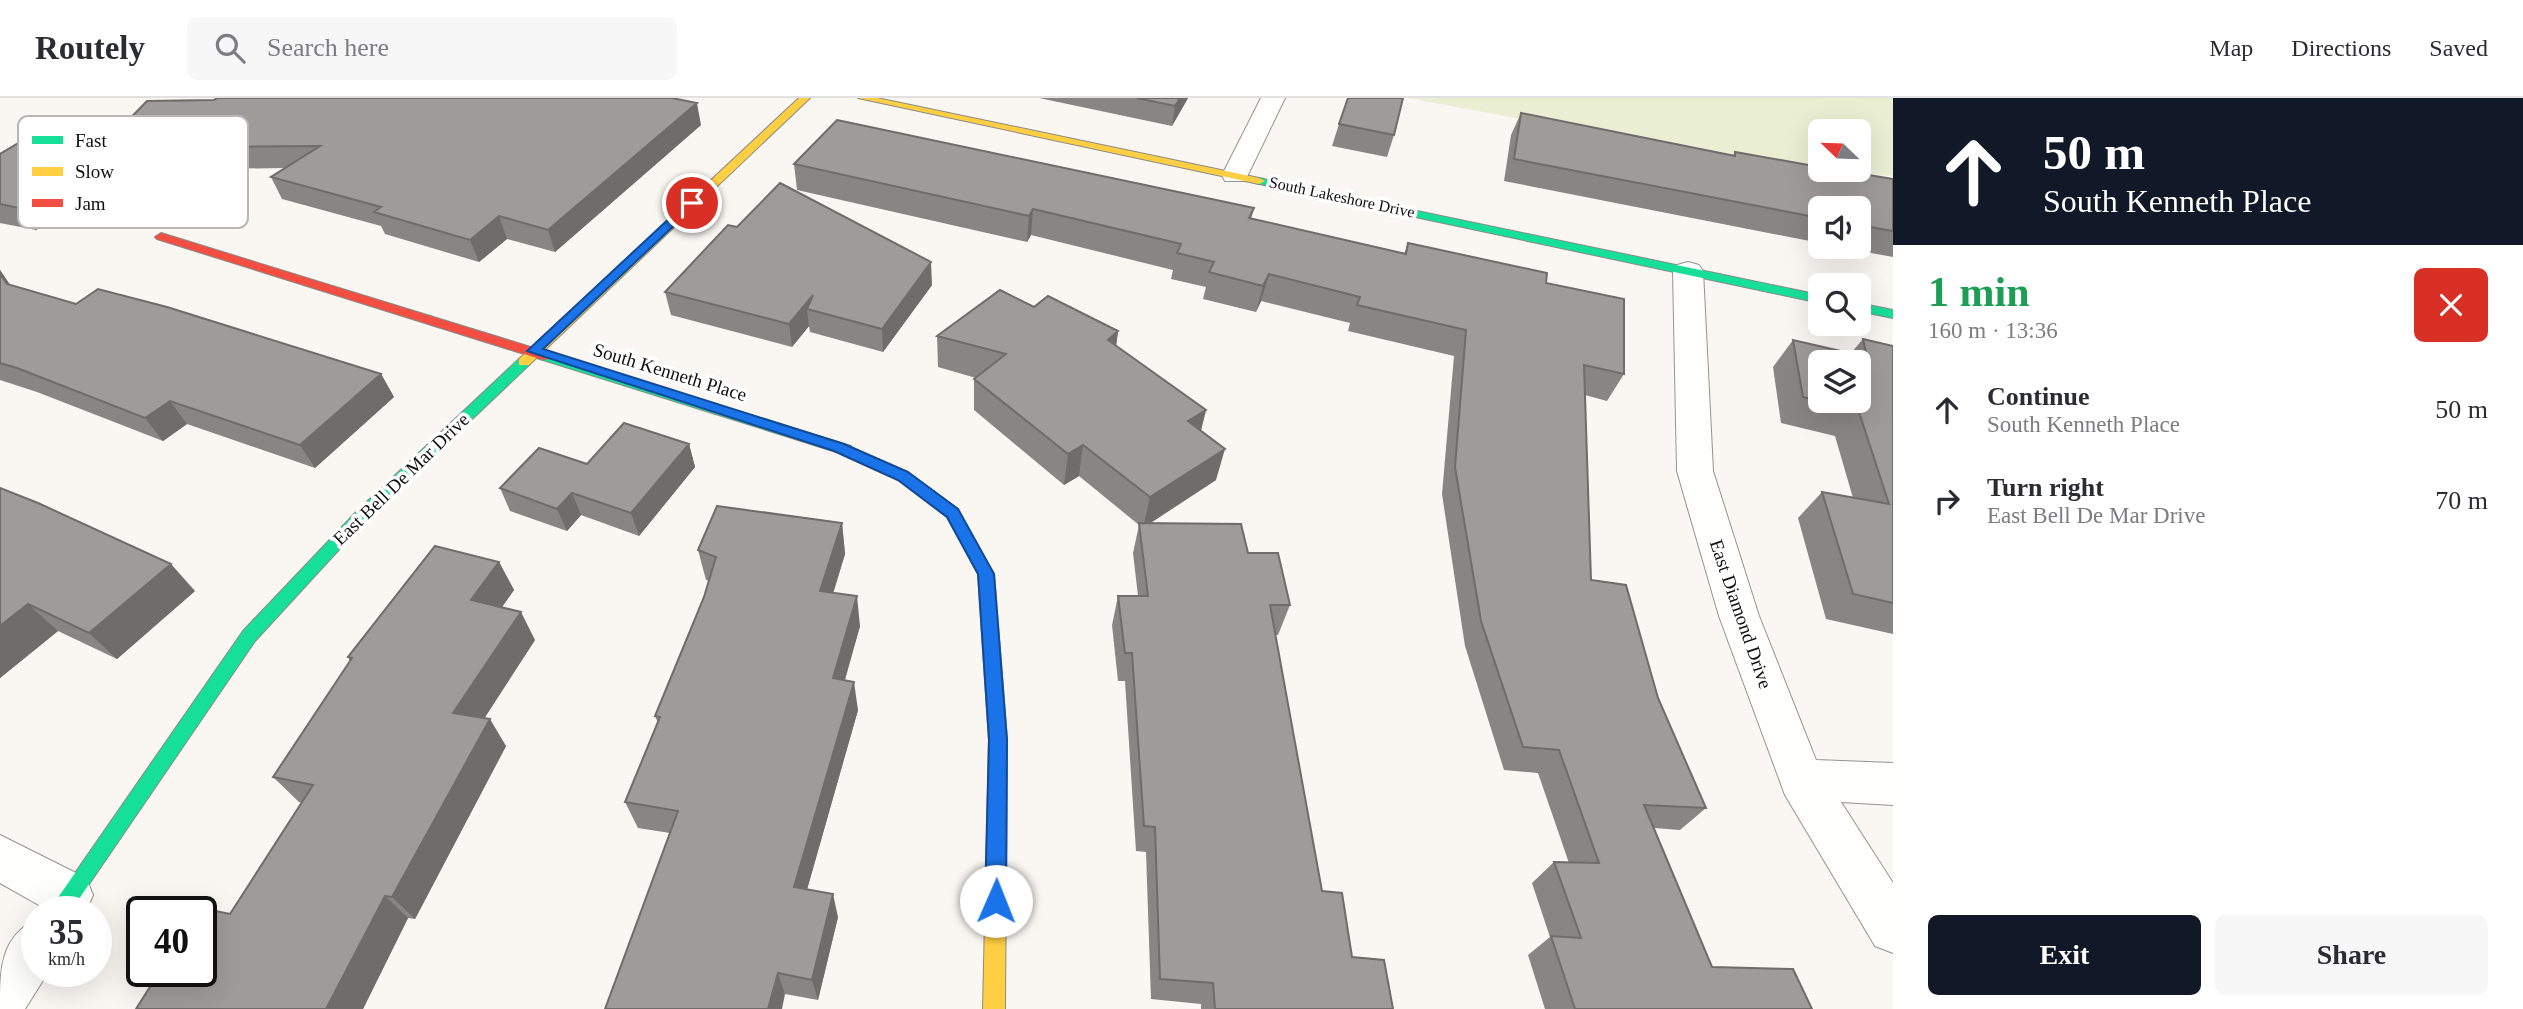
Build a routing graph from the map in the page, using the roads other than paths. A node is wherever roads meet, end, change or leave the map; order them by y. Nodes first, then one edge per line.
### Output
1 (804, 98) edge
2 (863, 98) edge
3 (1273, 98) edge
4 (1235, 175) junction
5 (161, 237) dead end
6 (1688, 271) junction
7 (1808, 296) edge
8 (1871, 310) edge
9 (1893, 314) edge
10 (534, 351) junction
11 (1801, 780) junction
12 (1893, 784) edge
13 (0, 858) edge
14 (53, 896) edge
15 (68, 896) edge
16 (1893, 928) edge
17 (21, 968) edge
18 (0, 1000) edge
19 (994, 1009) edge

1 - 10 street, East Bell De Mar Drive
2 - 4 street, South Lakeshore Drive
3 - 4 street
4 - 6 street, South Lakeshore Drive
5 - 10 street, South Kenneth Place
6 - 7 street, South Lakeshore Drive
6 - 11 street, East Diamond Drive
8 - 9 street
10 - 15 street, East Bell De Mar Drive
10 - 19 street, South Kenneth Place
11 - 12 street
11 - 16 street, East Diamond Drive
13 - 14 street
17 - 18 street

